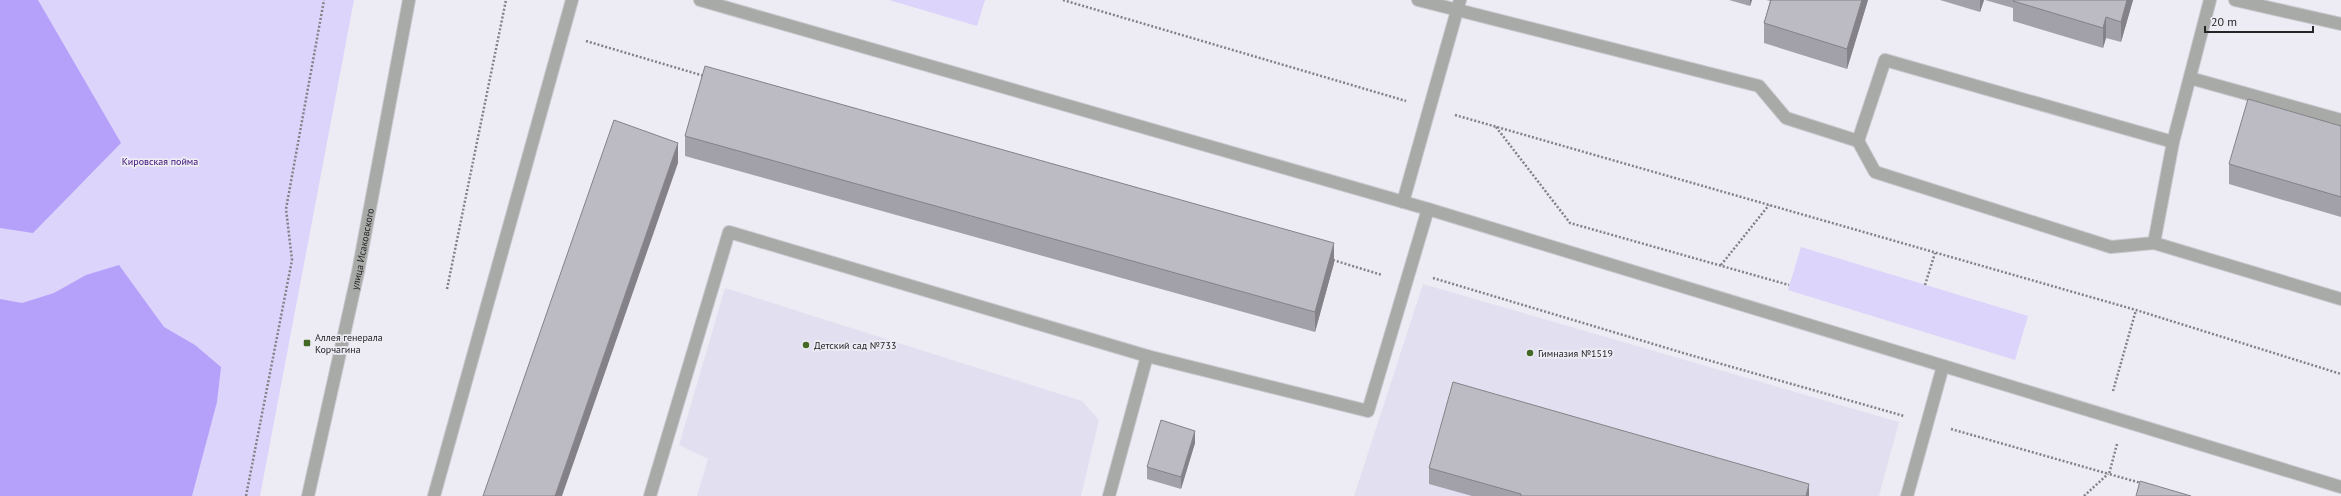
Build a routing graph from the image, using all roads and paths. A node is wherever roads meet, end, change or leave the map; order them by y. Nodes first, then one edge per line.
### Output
1 (324, 0) edge
2 (409, 0) edge
3 (506, 0) edge
4 (572, 0) edge
5 (700, 0) edge
6 (1063, 0) edge
7 (1418, 0) edge
8 (2210, 0) edge
9 (2235, 0) edge
10 (1459, 5) edge
11 (2341, 24) edge
12 (563, 34) junction
13 (707, 77) edge
14 (2190, 78) junction
15 (1429, 108) junction
16 (2341, 120) edge
17 (1495, 126) junction
18 (1858, 141) junction
19 (2173, 142) junction
20 (1403, 202) junction
21 (1769, 205) junction
22 (1428, 209) junction
23 (2154, 243) junction
24 (1935, 253) junction
25 (1331, 260) edge
26 (1721, 265) junction
27 (1409, 277) junction
28 (1790, 285) dead end
29 (1925, 285) dead end
30 (447, 288) dead end
31 (2341, 299) edge
32 (1147, 356) junction
33 (1944, 366) junction
34 (2341, 374) edge
35 (1928, 423) junction
36 (2341, 487) edge
37 (246, 496) edge
38 (308, 496) edge
39 (434, 496) edge
40 (650, 496) edge
41 (1109, 496) edge
42 (1907, 496) edge
43 (2084, 496) edge

1 - 37 path
2 - 38 street, улица Исаковского
3 - 30 path
4 - 12 street
5 - 20 street
6 - 15 path
7 - 10 street
8 - 14 street
9 - 11 street
10 - 15 street
10 - 18 street
12 - 13 path
12 - 39 street
14 - 16 street
14 - 19 street
15 - 17 path
15 - 20 street
17 - 21 path
17 - 26 path
18 - 19 street
18 - 23 street
19 - 23 street
20 - 22 street
21 - 24 path
21 - 26 path
22 - 27 street
22 - 33 street
23 - 31 street
24 - 29 path
24 - 34 path
25 - 27 path
26 - 28 path
27 - 32 street
27 - 35 path
32 - 40 street
32 - 41 street
33 - 35 street
33 - 36 street
35 - 42 street
35 - 43 path

